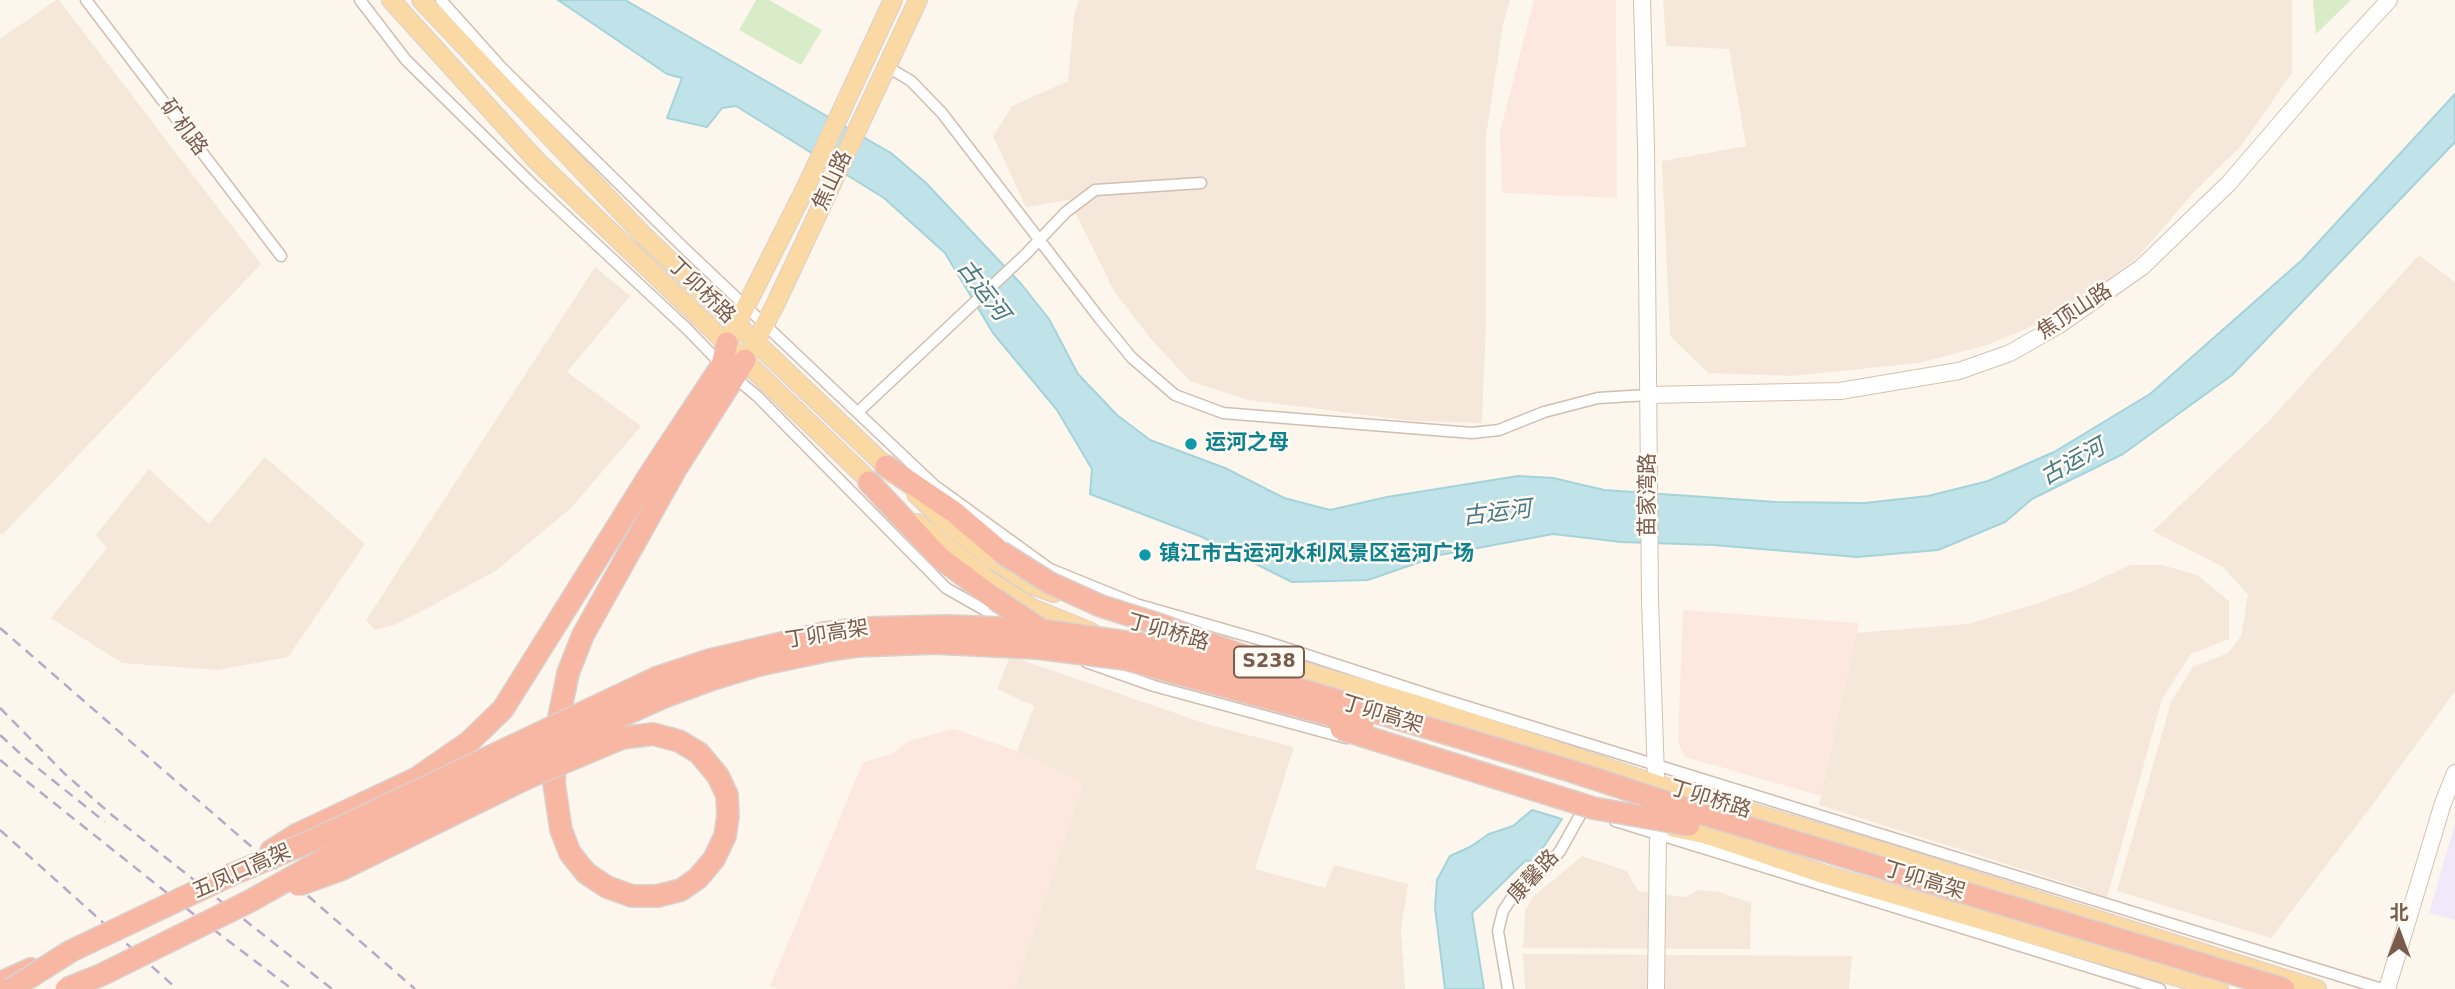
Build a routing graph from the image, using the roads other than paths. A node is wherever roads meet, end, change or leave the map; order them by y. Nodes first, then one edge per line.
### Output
1 (86, 0) edge
2 (359, 0) edge
3 (391, 0) edge
4 (421, 0) edge
5 (441, 0) edge
6 (893, 0) edge
7 (918, 0) edge
8 (1642, 0) edge
9 (2389, 0) edge
10 (886, 66) junction
11 (1201, 183) dead end
12 (1039, 240) junction
13 (281, 256) dead end
14 (747, 307) junction
15 (765, 324) junction
16 (732, 334) junction
17 (739, 361) junction
18 (1648, 395) junction
19 (858, 412) junction
20 (886, 466) junction
21 (869, 482) junction
22 (1205, 670) junction
23 (1657, 765) junction
24 (479, 771) junction
25 (1571, 771) junction
26 (2455, 773) edge
27 (1656, 783) junction
28 (1583, 810) junction
29 (1689, 825) junction
30 (1657, 829) junction
31 (233, 874) junction
32 (250, 901) junction
33 (71, 951) junction
34 (99, 976) junction
35 (0, 983) edge
36 (11, 989) edge
37 (66, 989) edge
38 (78, 989) edge
39 (1508, 989) edge
40 (1656, 989) edge
41 (2160, 989) edge
42 (2219, 989) edge
43 (2254, 989) edge
44 (2284, 989) edge
45 (2316, 989) edge
46 (2384, 989) edge

1 - 13 street, 矿机路
2 - 17 street
3 - 16 main road, 丁卯桥路 / S238
4 - 16 main road, 丁卯桥路 / S238
5 - 14 street
6 - 14 main road, 焦山路
7 - 10 main road, 焦山路
8 - 18 street, 苗家湾路
9 - 18 street, 焦顶山路
10 - 12 street
10 - 15 main road, 焦山路
11 - 12 street
12 - 18 street
12 - 19 street
14 - 15 street
14 - 16 main road, 焦山路
15 - 17 main road, 焦山路
15 - 19 street
16 - 17 highway
16 - 17 main road, 丁卯桥路 / S238
17 - 20 main road, 丁卯桥路 / S238
17 - 21 main road, 丁卯桥路 / S238
17 - 28 street
17 - 31 highway, bridge
17 - 32 highway, bridge
18 - 23 street, 苗家湾路
19 - 23 street
20 - 25 highway, bridge
20 - 27 main road, 丁卯桥路 / S238
21 - 29 highway, bridge
21 - 30 main road, 丁卯桥路 / S238
22 - 24 highway, 丁卯高架, bridge
22 - 25 highway, 丁卯高架 / S238, bridge
22 - 29 highway, 丁卯高架 / S238, bridge
23 - 27 street, 苗家湾路
23 - 46 street
24 - 31 highway, 五凤口高架, bridge
24 - 32 highway, 五凤口高架, bridge
25 - 44 highway, 丁卯高架 / S238, bridge
26 - 46 street
27 - 30 street, 苗家湾路
27 - 45 main road, 丁卯桥路 / S238
28 - 30 street
28 - 39 street, 康馨路
29 - 43 highway, 丁卯高架 / S238
30 - 40 street, 苗家湾路
30 - 41 street
30 - 42 main road, 丁卯桥路 / S238
31 - 33 highway, 五凤口高架, bridge
32 - 34 highway, 五凤口高架, bridge
33 - 35 highway, bridge
33 - 36 highway, 五凤口高架, bridge
34 - 37 highway, 五凤口高架, bridge
34 - 38 highway, bridge

